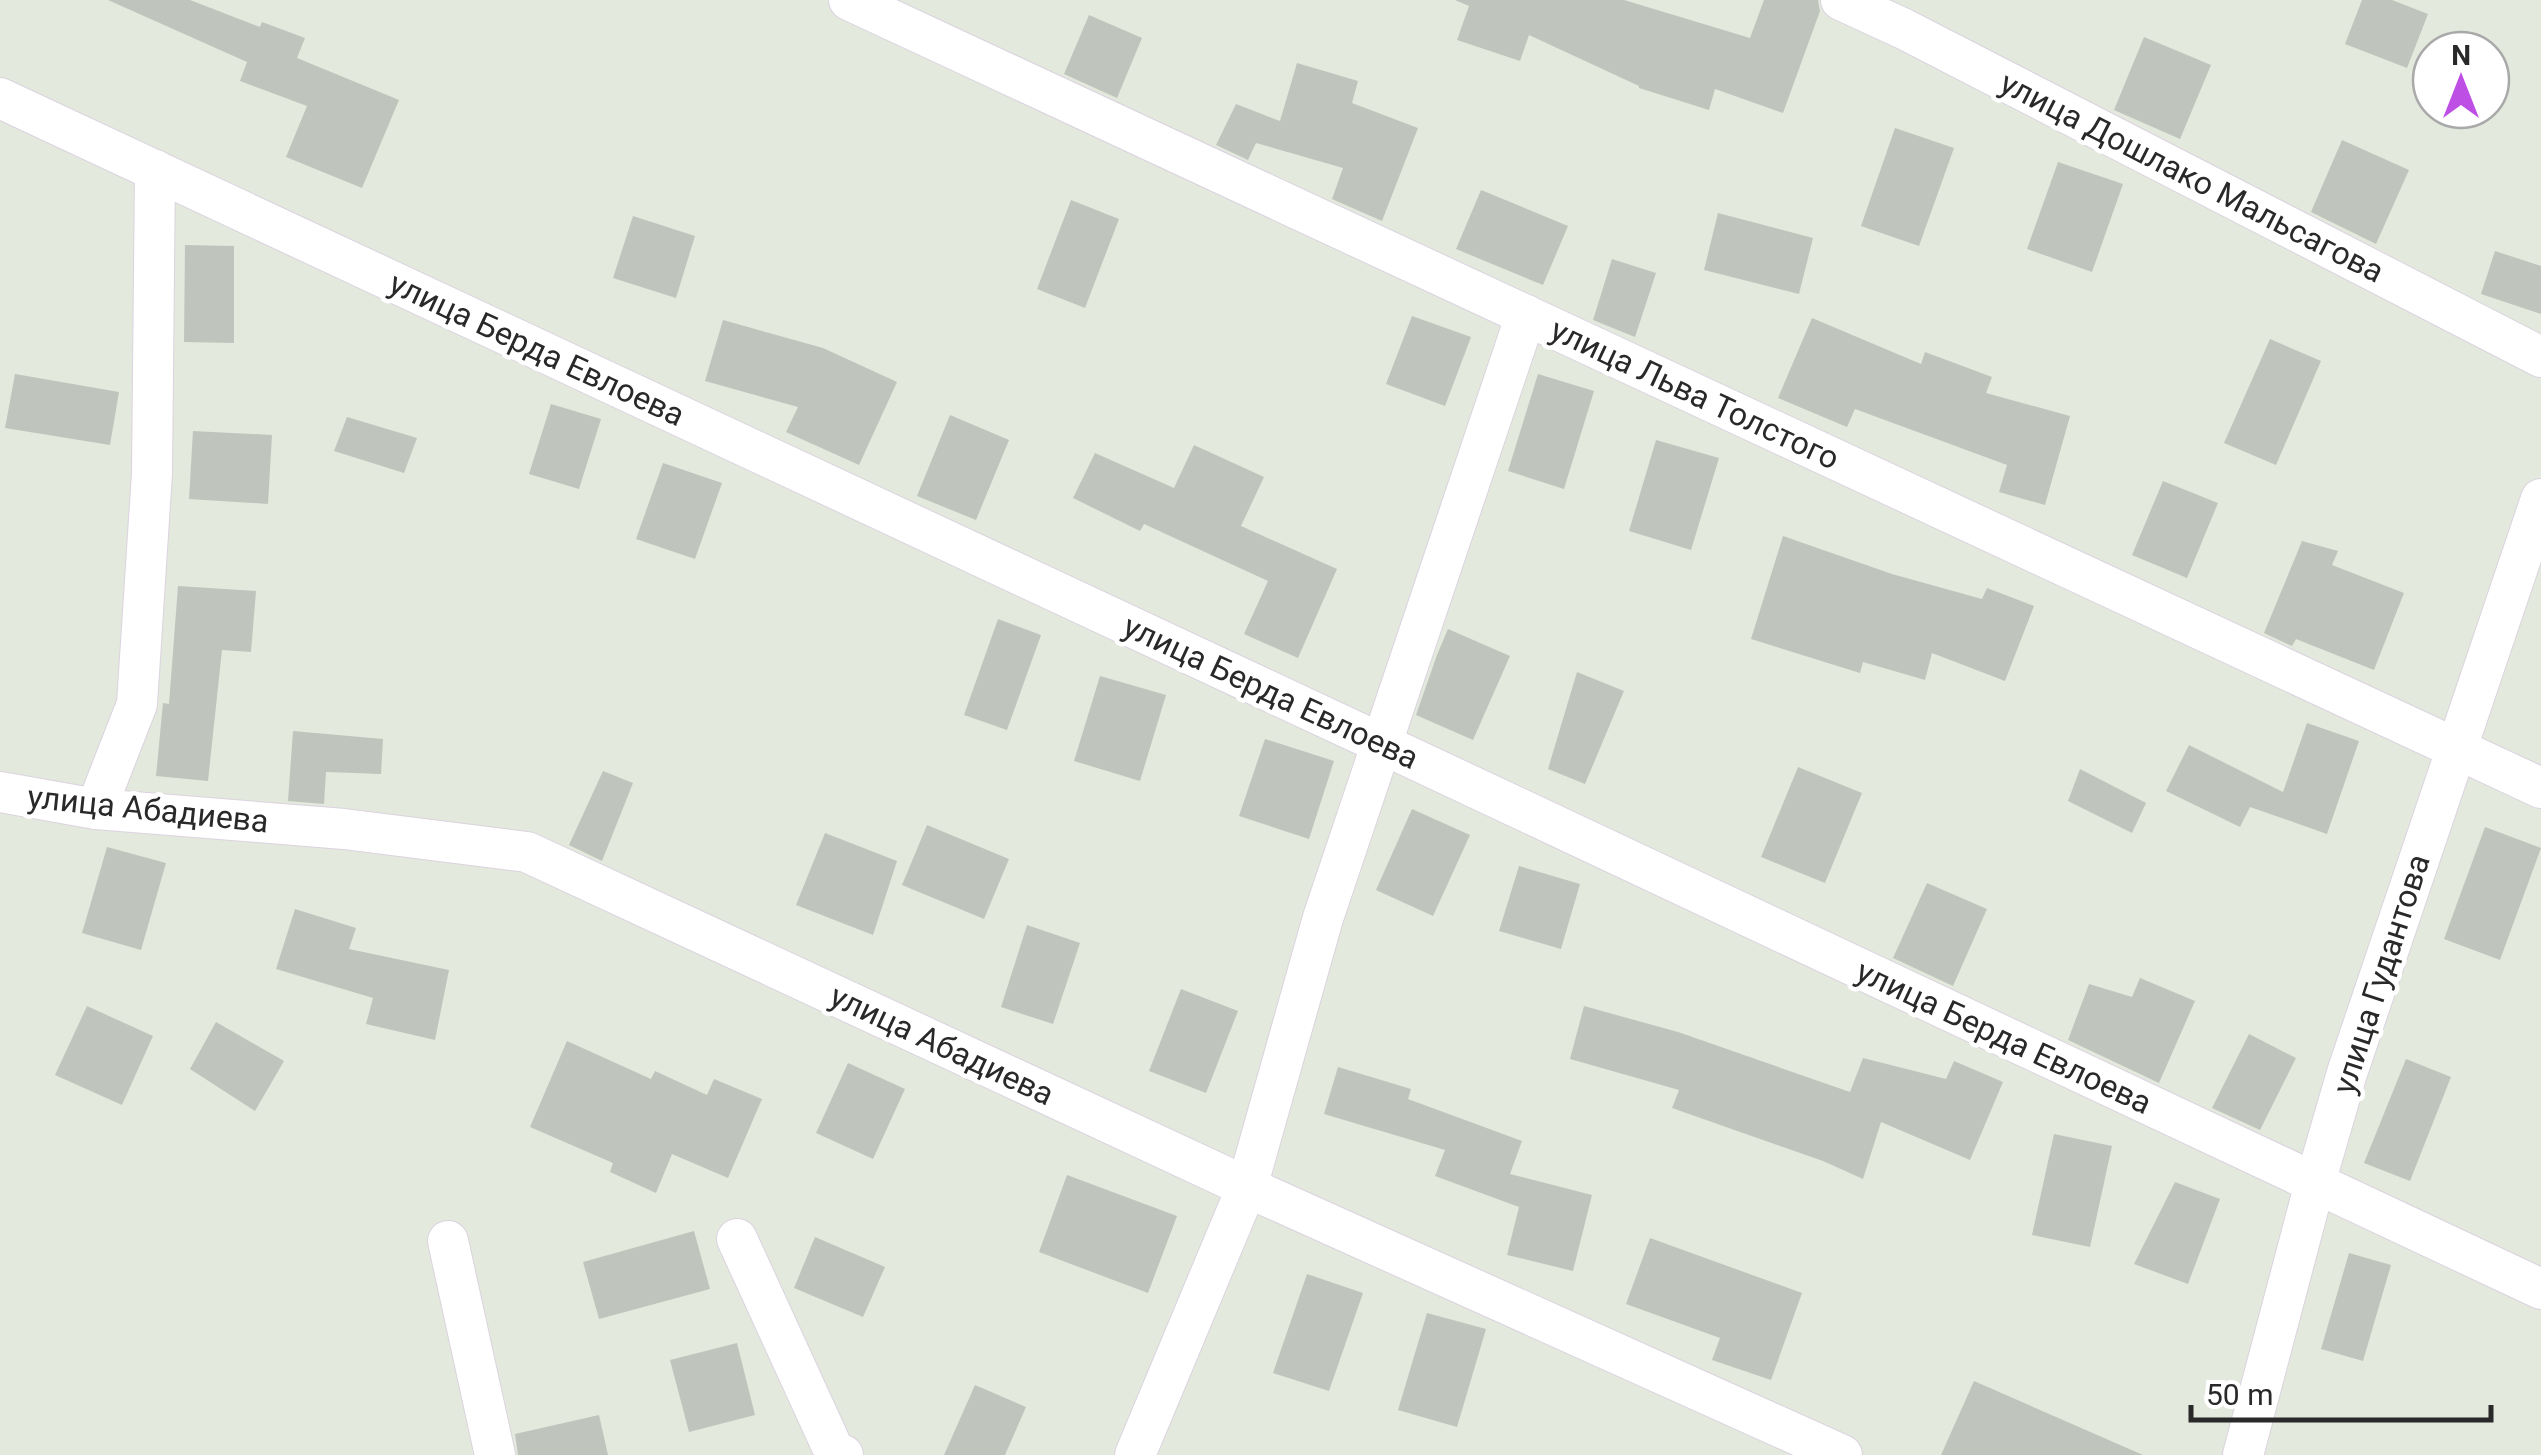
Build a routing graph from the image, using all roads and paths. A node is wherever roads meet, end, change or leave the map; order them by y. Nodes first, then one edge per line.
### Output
1 (849, 0) edge
2 (1841, 0) edge
3 (1910, 14) edge
4 (0, 98) edge
5 (155, 170) junction
6 (1526, 315) junction
7 (2541, 357) edge
8 (2541, 499) edge
9 (1380, 743) junction
10 (2456, 748) junction
11 (2541, 788) edge
12 (0, 792) edge
13 (96, 809) junction
14 (2314, 1182) junction
15 (1247, 1186) junction
16 (737, 1239) dead end
17 (448, 1240) dead end
18 (2541, 1289) edge
19 (495, 1455) edge
20 (844, 1455) edge
21 (1136, 1455) edge
22 (1842, 1455) edge
23 (2243, 1455) edge

1 - 6 street, улица Льва Толстого
2 - 3 street, улица Дошлако Мальсагова
3 - 7 street, улица Дошлако Мальсагова
4 - 5 street, улица Берда Евлоева
5 - 9 street, улица Берда Евлоева
5 - 13 street
6 - 9 street
6 - 10 street, улица Льва Толстого
8 - 10 street, улица Гудантова
9 - 14 street, улица Берда Евлоева
9 - 15 street
10 - 11 street, улица Льва Толстого
10 - 14 street, улица Гудантова
12 - 13 street, улица Абадиева
13 - 15 street, улица Абадиева
14 - 18 street, улица Берда Евлоева
14 - 23 street, улица Гудантова
15 - 21 street
15 - 22 street, улица Абадиева
16 - 20 street
17 - 19 street

